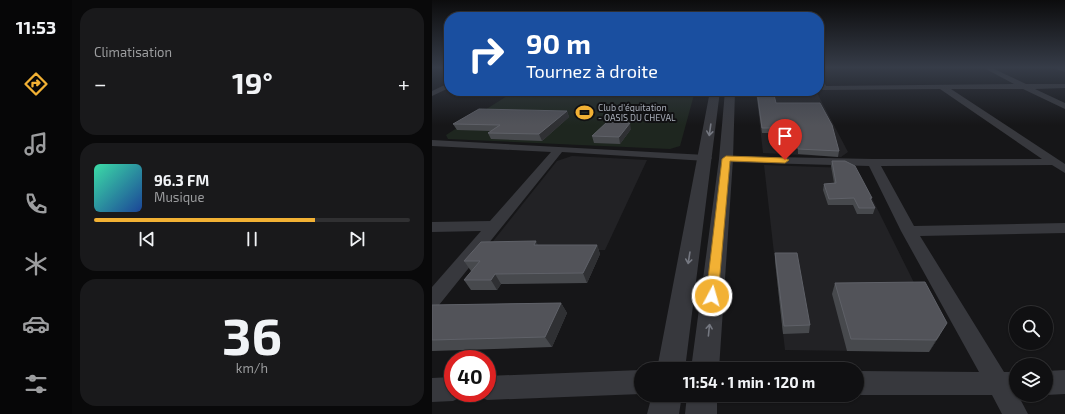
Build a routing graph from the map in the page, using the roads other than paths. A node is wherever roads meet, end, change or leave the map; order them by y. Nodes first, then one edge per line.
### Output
1 (998, 86) edge
2 (1025, 86) edge
3 (942, 87) junction
4 (444, 88) edge
5 (824, 88) edge
6 (432, 94) edge
7 (714, 96) edge
8 (730, 96) edge
9 (1065, 106) edge
10 (432, 143) edge
11 (559, 149) junction
12 (706, 158) junction
13 (726, 159) junction
14 (1053, 162) junction
15 (873, 163) junction
16 (1065, 170) edge
17 (492, 226) junction
18 (432, 227) edge
19 (1065, 228) edge
20 (909, 231) junction
21 (432, 300) edge
22 (672, 362) edge
23 (706, 362) edge
24 (634, 382) edge
25 (1065, 382) edge
26 (864, 383) edge
27 (1053, 383) edge
28 (1007, 384) edge
29 (496, 388) edge
30 (444, 389) edge
31 (432, 390) edge
32 (666, 402) edge
33 (702, 402) edge
34 (664, 414) edge
35 (701, 414) edge
36 (1016, 414) edge

1 - 3 street
2 - 9 street
3 - 5 street
3 - 14 street
4 - 6 street
7 -> 12 street
8 - 13 street
10 - 11 street
11 - 12 street
11 - 17 street
12 -> 22 street
13 - 15 street
23 -> 13 street
14 - 15 street
14 - 16 street
15 - 20 street
17 - 18 street
17 - 21 street
19 - 20 street
20 - 28 street
24 - 29 street
25 - 27 street
26 - 28 street
28 - 36 street
30 - 31 street
32 - 34 street
33 - 35 street

